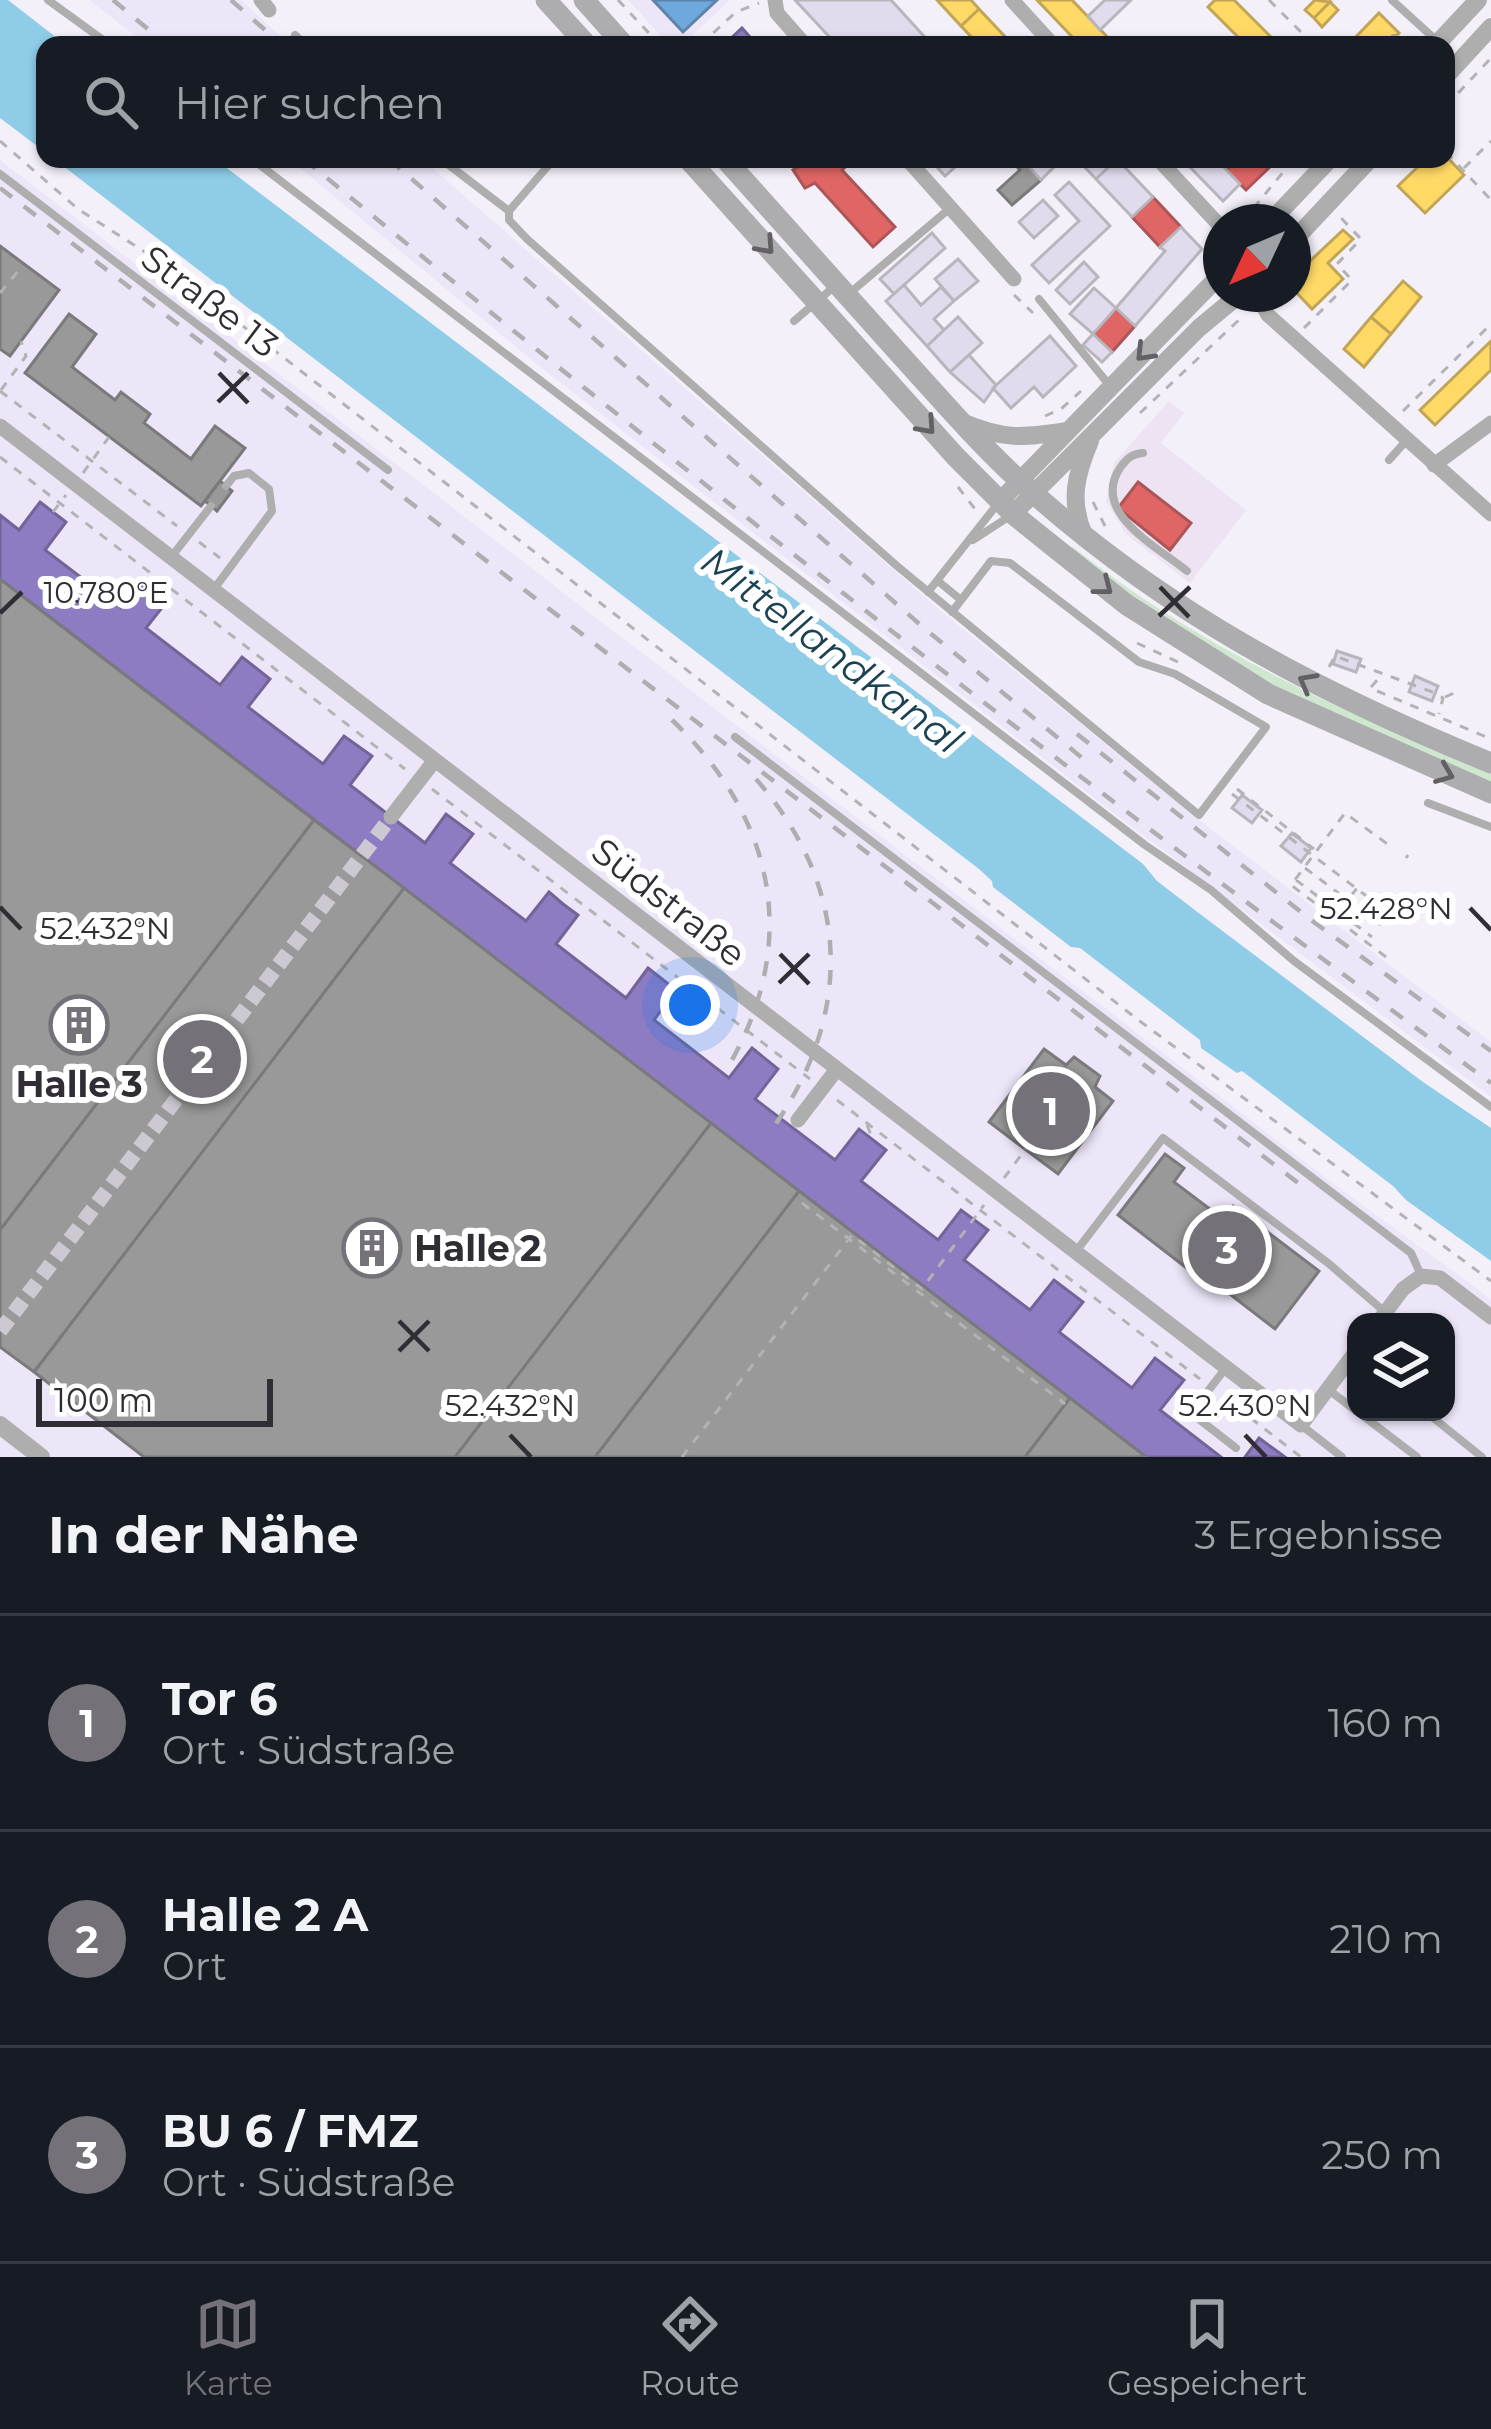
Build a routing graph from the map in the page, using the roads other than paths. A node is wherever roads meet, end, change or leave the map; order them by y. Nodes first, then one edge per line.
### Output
1 (48, 0) edge
2 (546, 0) edge
3 (584, 0) edge
4 (775, 0) edge
5 (1012, 0) edge
6 (1392, 0) edge
7 (1478, 0) edge
8 (1491, 27) edge
9 (98, 36) edge
10 (579, 36) edge
11 (616, 36) edge
12 (797, 36) edge
13 (1045, 36) edge
14 (1429, 36) edge
15 (1444, 36) edge
16 (1455, 66) edge
17 (264, 168) edge
18 (451, 168) edge
19 (546, 168) edge
20 (696, 168) edge
21 (733, 168) edge
22 (915, 168) edge
23 (1167, 168) edge
24 (1321, 168) edge
25 (1362, 168) edge
26 (0, 174) edge
27 (1287, 204) edge
28 (1203, 207) edge
29 (950, 208) junction
30 (509, 211) junction
31 (1311, 222) edge
32 (1012, 285) road end
33 (842, 290) junction
34 (1203, 292) edge
35 (1039, 299) dead end
36 (816, 302) junction
37 (1225, 312) edge
38 (1265, 312) edge
39 (794, 321) dead end
40 (1111, 387) junction
41 (961, 422) junction
42 (1491, 423) edge
43 (0, 426) edge
44 (1067, 431) junction
45 (1095, 431) junction
46 (1407, 440) junction
47 (1143, 452) dead end
48 (1389, 460) dead end
49 (1434, 465) junction
50 (388, 470) dead end
51 (226, 486) dead end
52 (1026, 486) junction
53 (211, 506) dead end
54 (1006, 507) junction
55 (1491, 514) edge
56 (1095, 532) junction
57 (971, 541) junction
58 (171, 557) junction
59 (1187, 571) dead end
60 (938, 581) junction
61 (214, 590) junction
62 (928, 592) junction
63 (961, 600) junction
64 (952, 612) junction
65 (735, 737) dead end
66 (435, 760) junction
67 (1491, 763) edge
68 (1491, 793) edge
69 (1428, 802) dead end
70 (391, 817) tunnel mouth
71 (1491, 826) edge
72 (837, 1069) junction
73 (1491, 1107) edge
74 (798, 1120) dead end
75 (1076, 1252) junction
76 (1421, 1276) junction
77 (1378, 1313) edge
78 (1385, 1313) edge
79 (1491, 1317) edge
80 (1347, 1364) edge
81 (1226, 1368) junction
82 (1328, 1389) junction
83 (1347, 1403) edge
84 (1370, 1421) edge
85 (1437, 1421) edge
86 (0, 1425) edge
87 (1301, 1425) junction
88 (1236, 1448) dead end
89 (41, 1457) edge
90 (1342, 1457) edge
91 (1417, 1457) edge
92 (1481, 1457) edge

1 - 9 lane
2 - 10 main road
3 - 11 main road
4 - 12 street
5 - 13 street
6 - 14 lane
7 - 15 street
8 - 16 street
17 - 73 lane
18 - 30 lane
19 - 30 lane
20 -> 36 main road
21 - 33 main road
22 - 29 street
23 - 28 street
24 - 27 street
25 - 31 street
26 - 50 lane, Straße 13
29 - 32 street
29 - 33 lane
30 - 62 lane
33 - 36 lane
33 - 41 main road
34 -> 40 street
35 - 40 lane
36 - 39 lane
36 -> 54 main road
37 - 45 street
38 - 46 street
40 - 44 street
41 - 44 street
41 - 52 main road
42 - 49 street
43 - 58 street, Südstraße
44 - 52 street
45 - 52 street
45 - 56 street
46 - 48 lane
46 - 49 street
47 - 59 lane
49 - 55 street
51 - 61 lane
52 - 54 street
52 - 56 main road
53 - 58 lane
54 - 57 lane
54 - 57 lane
54 -> 68 main road
67 -> 56 main road
57 - 60 lane
58 - 61 street, Südstraße
60 - 62 lane
60 - 63 lane
61 - 66 street, Südstraße
62 - 64 lane
63 - 64 lane
63 - 64 lane
65 - 76 lane
66 - 70 street
66 - 72 street, Südstraße
69 - 71 lane
72 - 74 street
72 - 75 street, Südstraße
75 - 77 lane
75 - 81 street, Südstraße
76 - 78 street
76 - 79 street
80 - 82 street
81 - 87 street, Südstraße
81 - 88 lane
82 - 83 lane
82 - 87 street
84 - 91 lane
85 - 92 lane
86 - 89 street
87 - 90 lane

